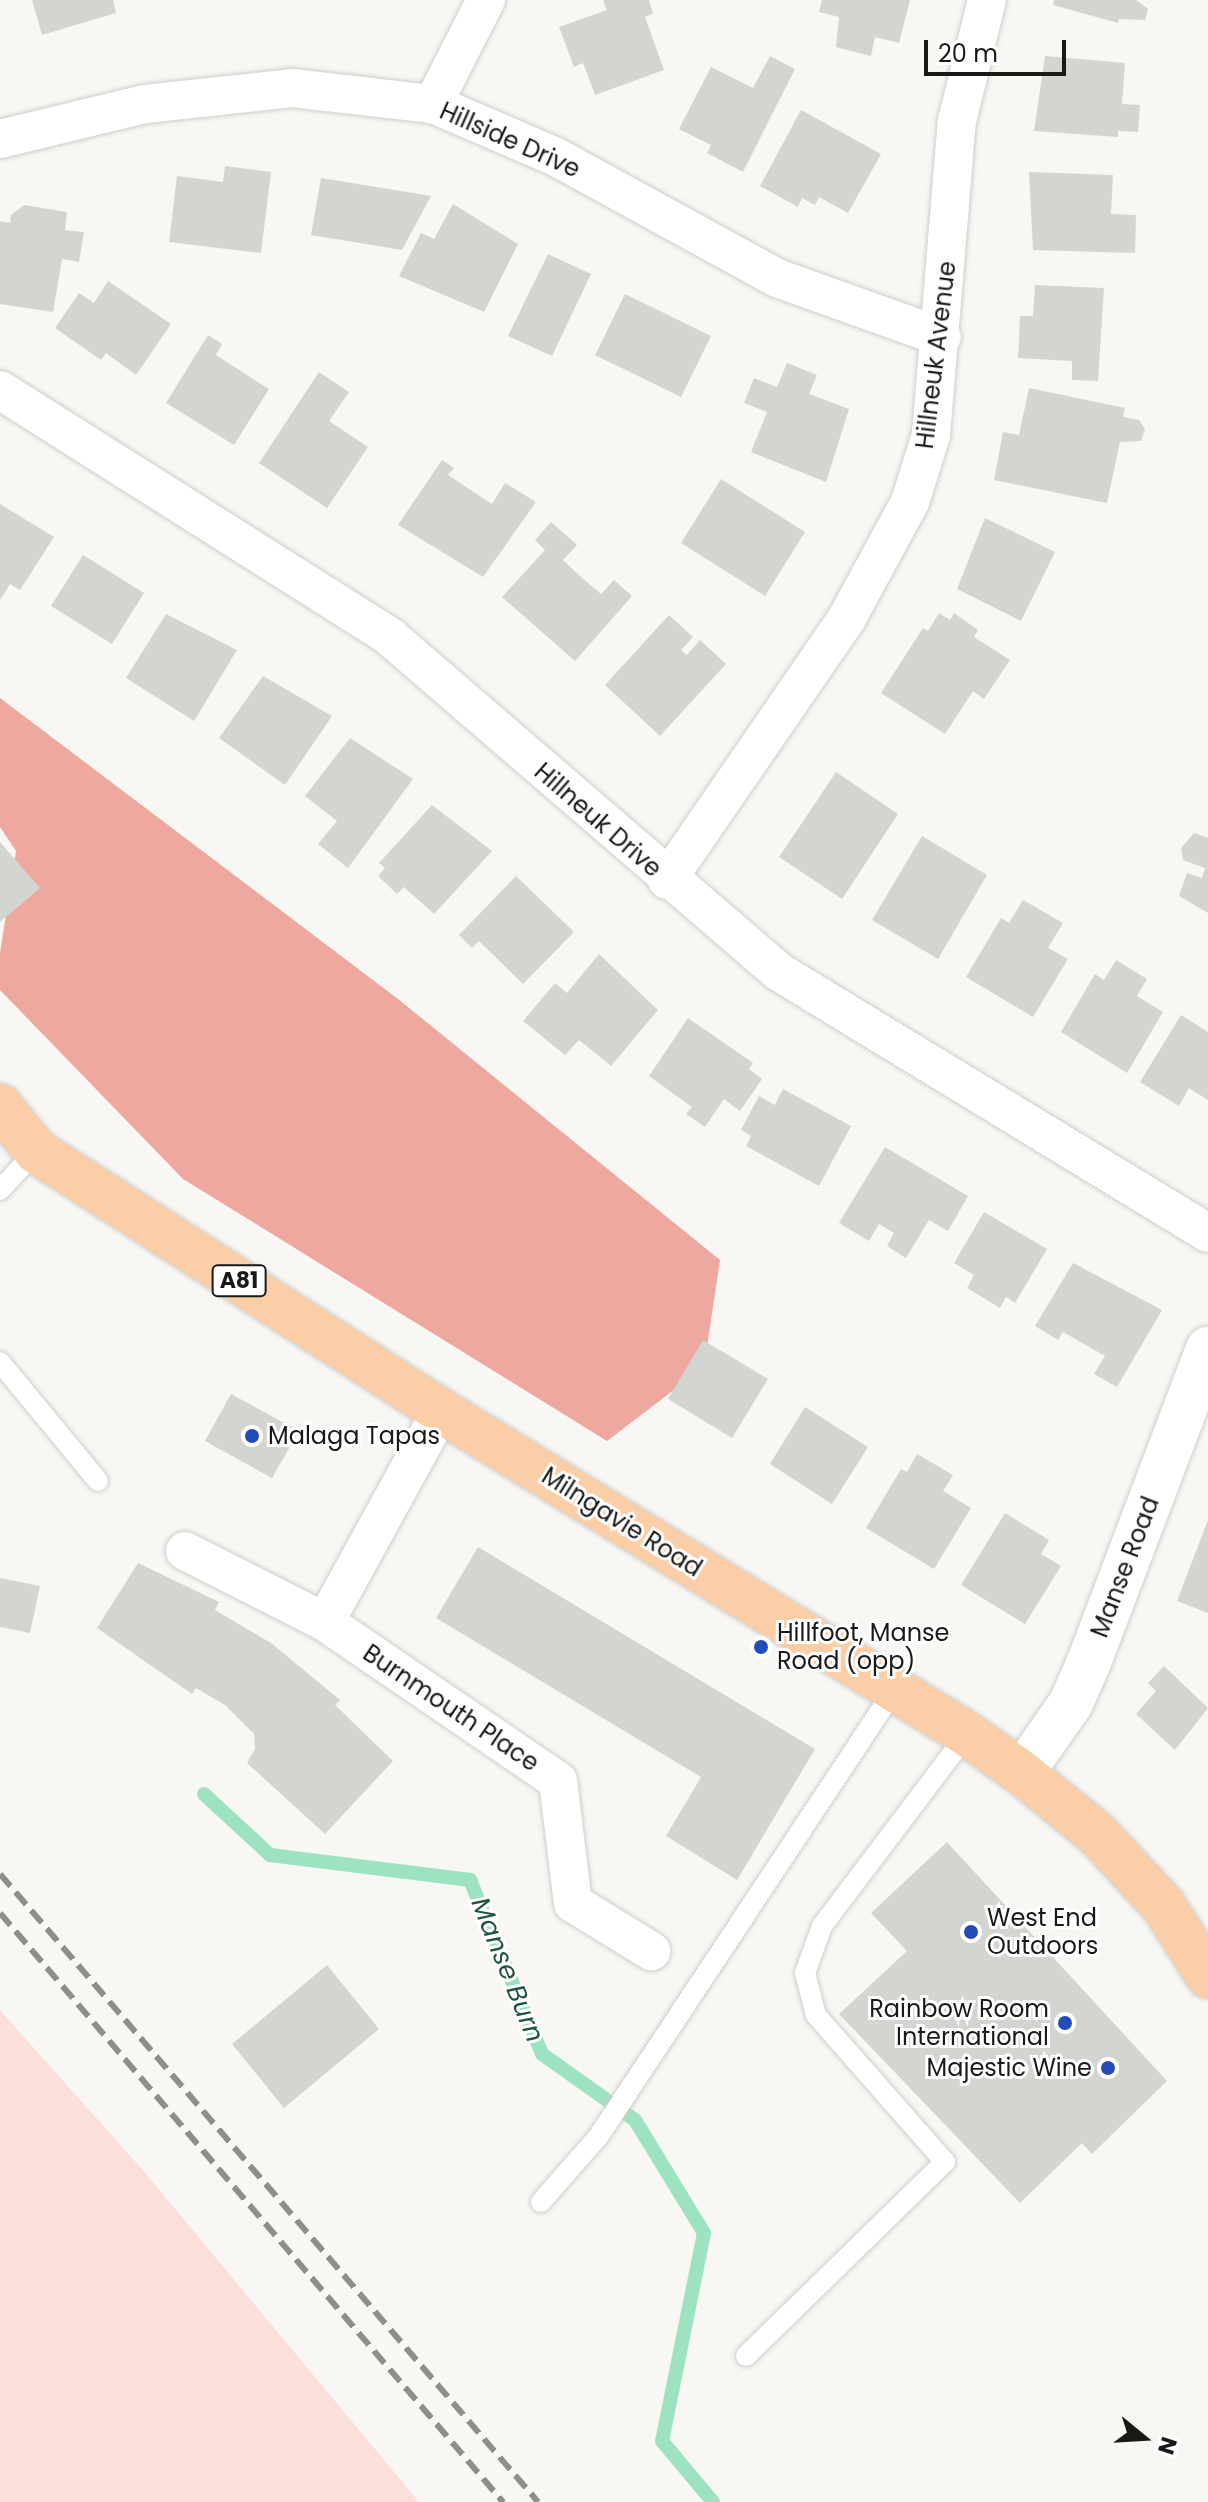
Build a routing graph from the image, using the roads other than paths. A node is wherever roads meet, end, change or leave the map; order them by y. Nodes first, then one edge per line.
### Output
1 (486, 0) edge
2 (987, 0) edge
3 (433, 104) junction
4 (0, 139) edge
5 (942, 337) junction
6 (0, 390) edge
7 (667, 880) junction
8 (0, 1106) edge
9 (36, 1151) junction
10 (0, 1190) edge
11 (1208, 1233) edge
12 (1208, 1349) edge
13 (0, 1362) edge
14 (441, 1411) junction
15 (98, 1481) dead end
16 (185, 1551) dead end
17 (325, 1622) junction
18 (895, 1689) junction
19 (967, 1734) junction
20 (1022, 1773) junction
21 (651, 1951) dead end
22 (1208, 1976) edge
23 (541, 2202) dead end
24 (746, 2356) dead end

1 - 3 street
2 - 5 street, Hillneuk Avenue
3 - 4 street, Hillside Drive
3 - 5 street, Hillside Drive
5 - 7 street, Hillneuk Avenue
6 - 7 street, Hillneuk Drive
7 - 11 street, Hillneuk Drive
8 - 9 main road, Milngavie Road / A81
9 - 10 lane
9 - 14 main road, Milngavie Road / A81
12 - 20 street, Manse Road
13 - 15 lane
14 - 17 street
14 - 18 main road, Milngavie Road / A81
16 - 17 street, Burnmouth Place
17 - 21 street, Burnmouth Place
18 - 19 main road, Milngavie Road / A81
18 - 23 lane
19 - 20 main road, Milngavie Road / A81
19 - 24 lane
20 - 22 main road, Milngavie Road / A81

